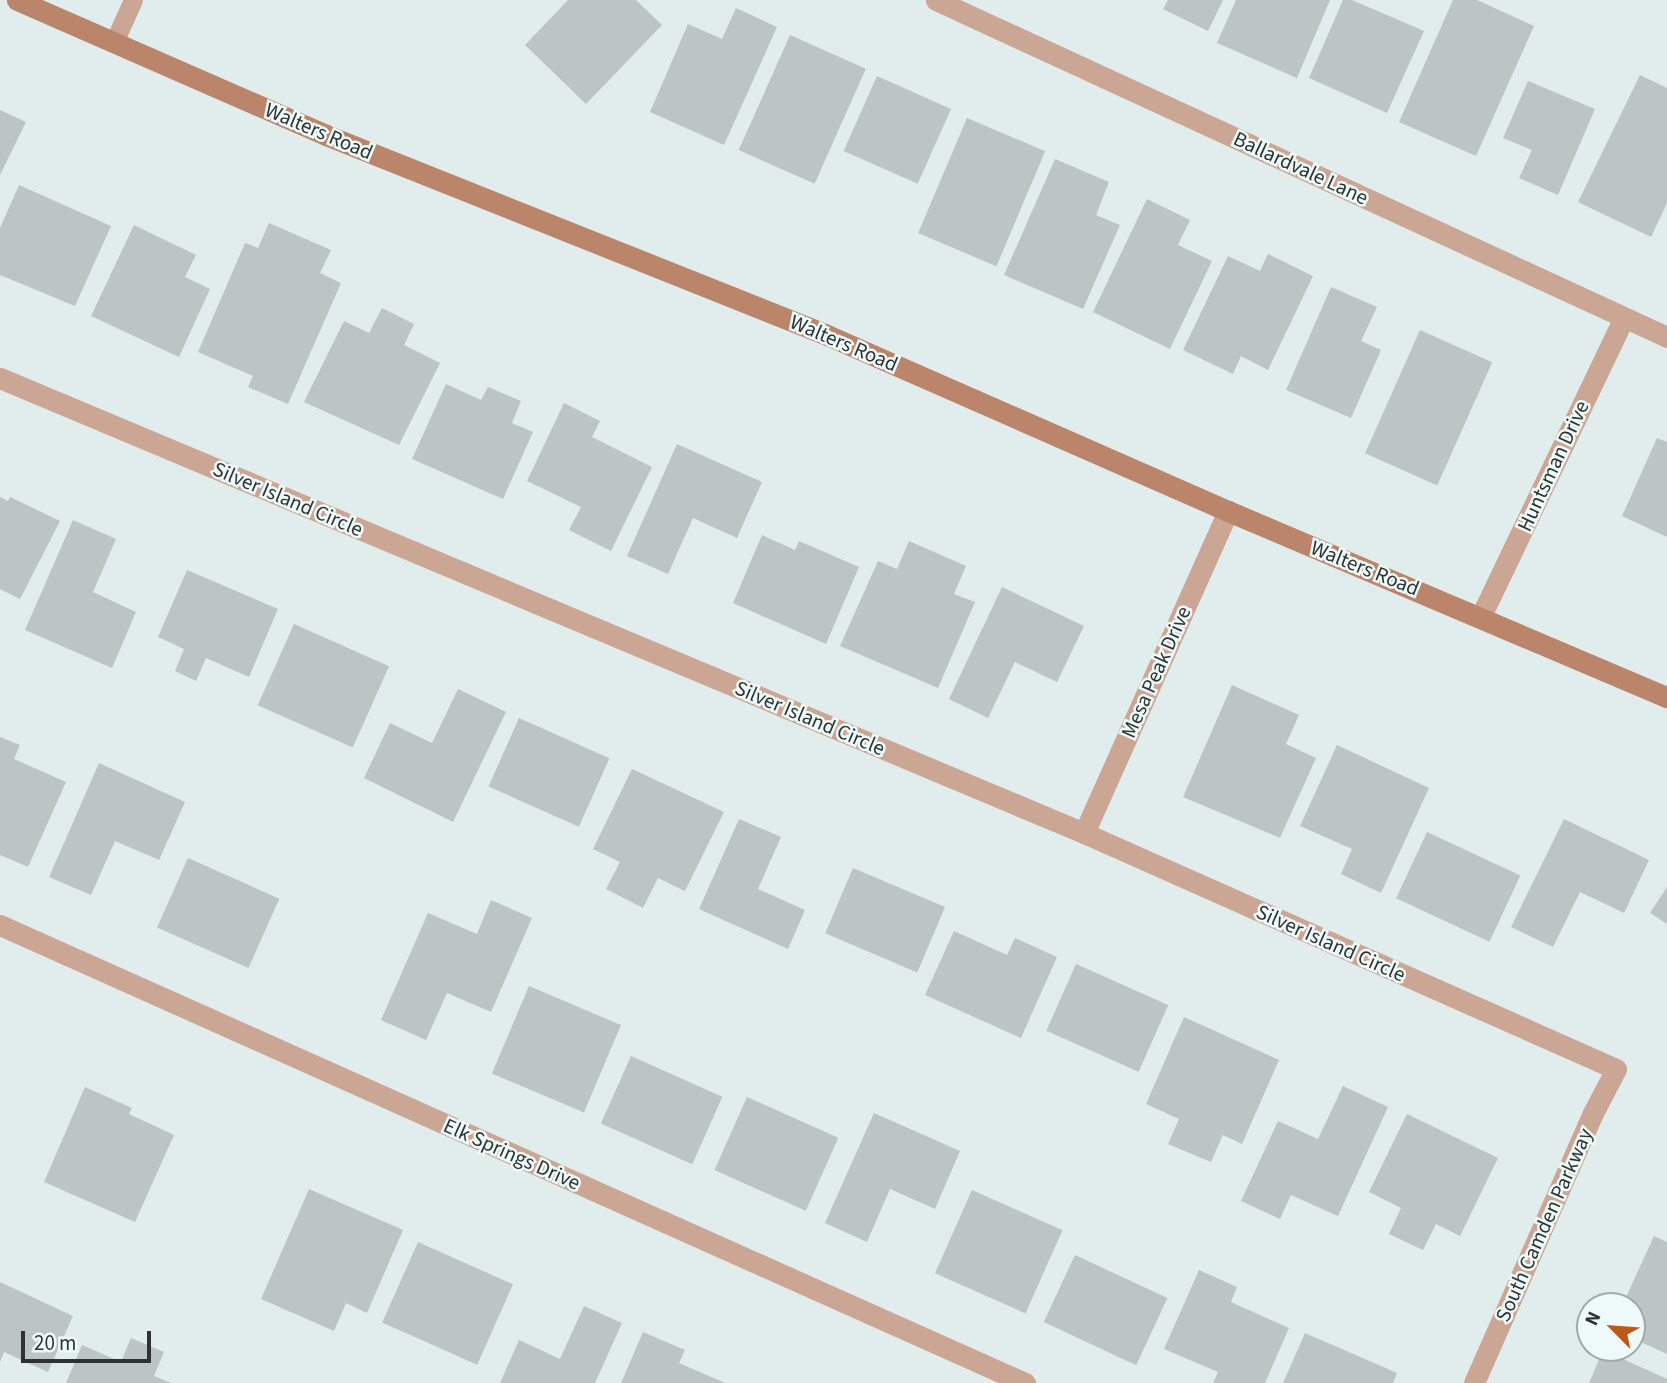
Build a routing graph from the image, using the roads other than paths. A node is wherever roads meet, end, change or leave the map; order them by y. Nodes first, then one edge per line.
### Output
1 (17, 0) edge
2 (133, 0) edge
3 (936, 0) edge
4 (114, 42) junction
5 (1624, 317) junction
6 (1667, 337) edge
7 (0, 378) edge
8 (1227, 511) junction
9 (1481, 616) junction
10 (1667, 697) edge
11 (1084, 833) junction
12 (0, 925) edge
13 (1616, 1069) joint
14 (1025, 1383) edge
15 (1474, 1383) edge

1 - 4 street, Walters Road
2 - 4 lane
3 - 5 street, Ballardvale Lane
4 - 8 street, Walters Road
5 - 6 street, Ballardvale Lane
5 - 9 street, Huntsman Drive
7 - 11 street, Silver Island Circle
8 - 9 street, Walters Road
8 - 11 street, Mesa Peak Drive
9 - 10 street, Walters Road
11 - 13 street, Silver Island Circle
12 - 14 street, Elk Springs Drive
13 - 15 street, South Camden Parkway

